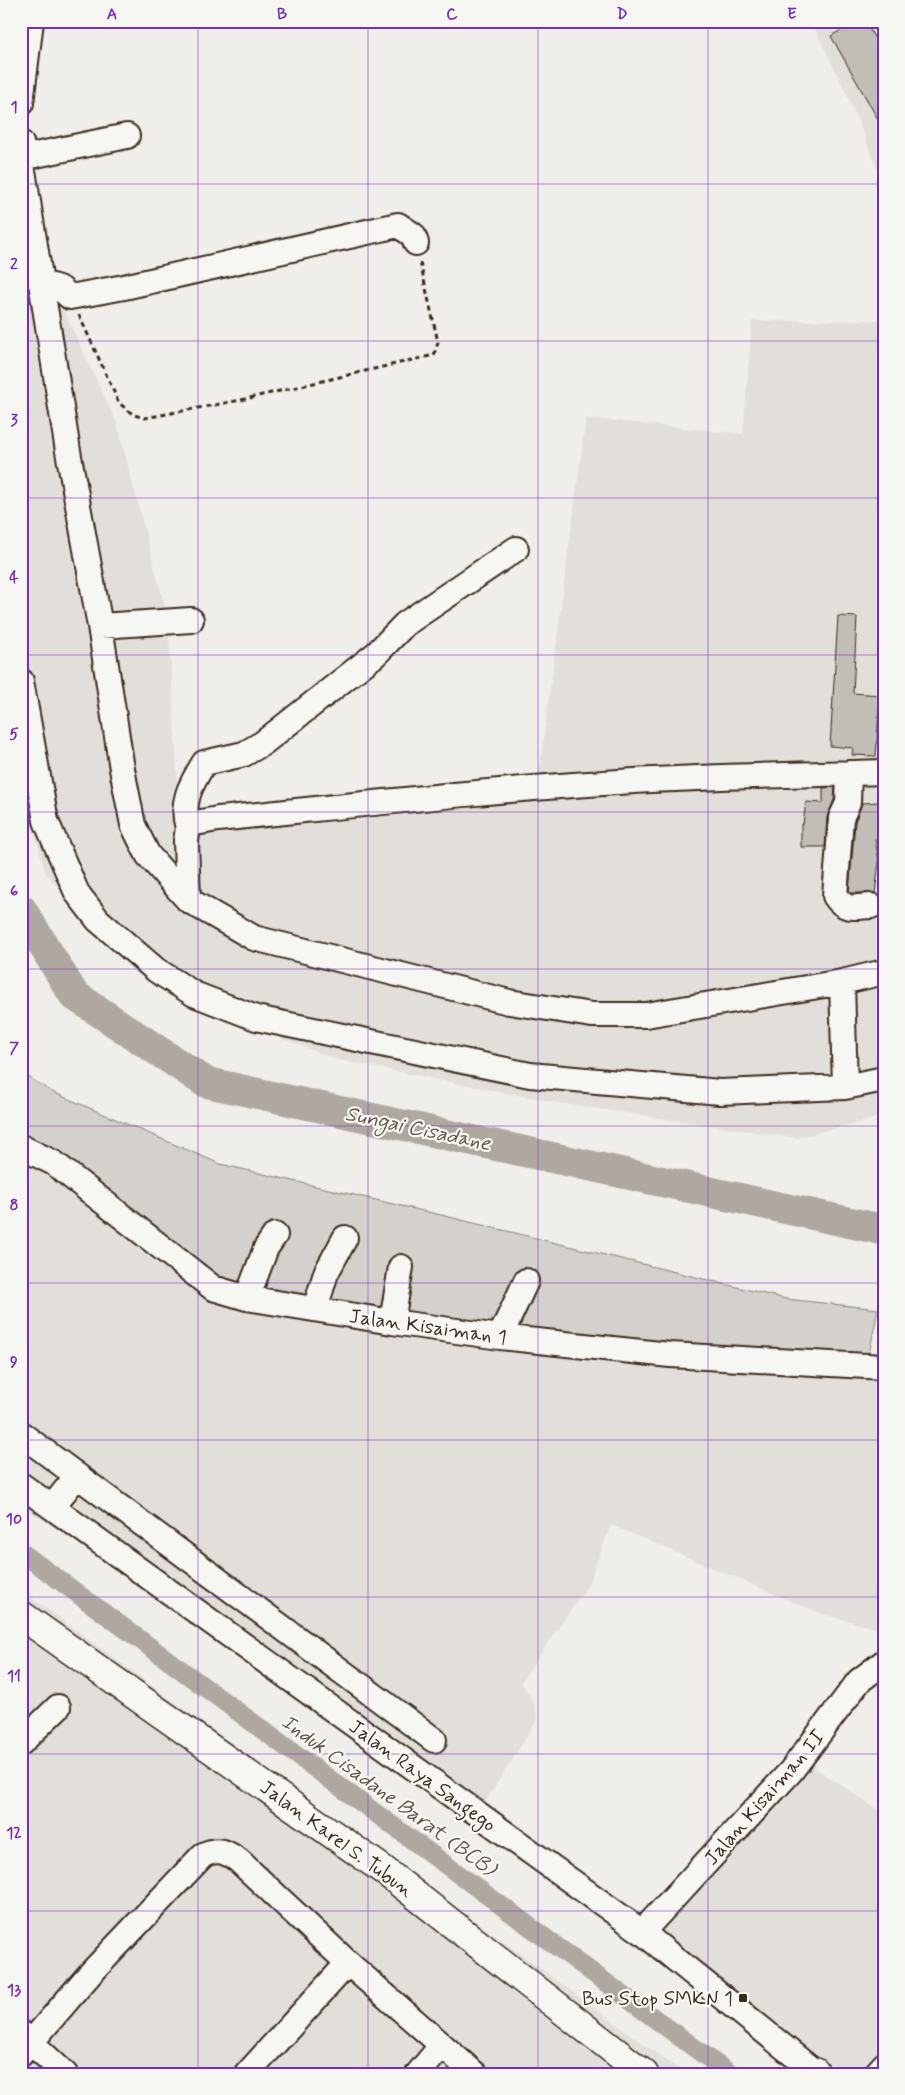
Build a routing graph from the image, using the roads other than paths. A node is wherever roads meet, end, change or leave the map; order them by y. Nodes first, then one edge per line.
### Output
1 (30, 21) edge
2 (21, 103) edge
3 (127, 136) dead end
4 (21, 143) edge
5 (21, 158) edge
6 (416, 243) road end
7 (34, 290) edge
8 (516, 549) dead end
9 (191, 620) dead end
10 (100, 626) junction
11 (21, 682) edge
12 (884, 772) edge
13 (850, 773) junction
14 (188, 828) junction
15 (188, 900) junction
16 (871, 906) dead end
17 (884, 972) edge
18 (842, 982) junction
19 (884, 1079) edge
20 (845, 1087) junction
21 (21, 1146) edge
22 (275, 1235) dead end
23 (345, 1238) dead end
24 (401, 1266) dead end
25 (526, 1282) dead end
26 (246, 1298) junction
27 (315, 1309) junction
28 (392, 1322) junction
29 (500, 1337) junction
30 (884, 1366) edge
31 (21, 1434) edge
32 (77, 1476) junction
33 (21, 1485) edge
34 (52, 1507) junction
35 (21, 1615) edge
36 (884, 1662) edge
37 (58, 1707) dead end
38 (434, 1740) dead end
39 (21, 1743) edge
40 (642, 1932) junction
41 (348, 1963) junction
42 (24, 2043) edge
43 (442, 2045) junction
44 (884, 2065) edge
45 (815, 2073) edge
46 (65, 2074) edge
47 (247, 2074) edge
48 (418, 2074) edge
49 (475, 2074) edge
50 (644, 2074) edge
51 (876, 2074) edge

1 - 2 street
3 - 5 street
4 - 5 street
5 - 7 street
6 - 7 street
7 - 10 street
8 - 14 street
9 - 10 street
10 - 15 street
11 - 20 street
12 - 13 street
13 - 14 street
13 - 16 street
14 - 15 street
15 - 18 street
17 - 18 street
18 - 20 street
19 - 20 street
21 - 26 street, Jalan Kisaiman 1
22 - 26 street
23 - 27 street
24 - 28 street
25 - 29 street
26 - 27 street, Jalan Kisaiman 1
27 - 28 street, Jalan Kisaiman 1
28 - 29 street, Jalan Kisaiman 1
29 - 30 street, Jalan Kisaiman 1
31 - 32 street
32 - 34 street
32 - 38 street
33 - 34 street, Jalan Raya Sangego
34 - 40 street, Jalan Raya Sangego
35 - 50 main road, Jalan Karel S. Tubun
36 - 40 street, Jalan Kisaiman II
37 - 39 street
40 - 45 street, Jalan Raya Sangego
41 - 42 street
41 - 43 street
41 - 47 street
42 - 46 street
43 - 48 street
43 - 49 street
44 - 51 street

